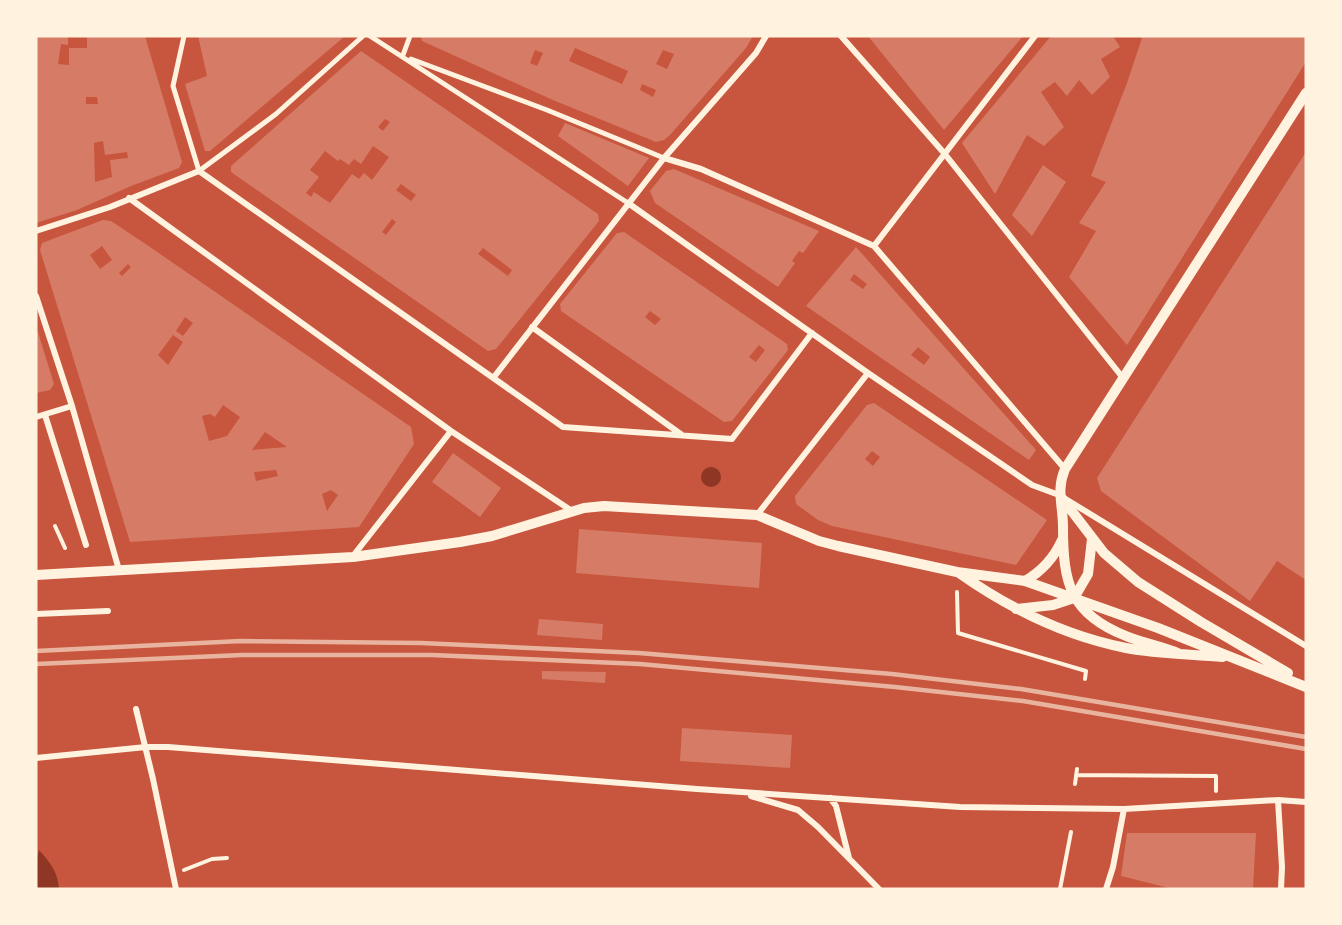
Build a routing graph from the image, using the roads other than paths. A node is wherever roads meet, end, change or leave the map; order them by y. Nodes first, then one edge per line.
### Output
1 (184, 36) edge
2 (363, 36) edge
3 (370, 36) edge
4 (410, 36) edge
5 (765, 36) edge
6 (841, 36) edge
7 (1035, 36) edge
8 (401, 55) junction
9 (1306, 93) edge
10 (944, 153) junction
11 (664, 158) junction
12 (199, 171) junction
13 (129, 198) junction
14 (628, 204) junction
15 (36, 231) edge
16 (874, 246) junction
17 (36, 296) edge
18 (532, 327) junction
19 (812, 333) junction
20 (868, 373) junction
21 (494, 377) junction
22 (1124, 379) junction
23 (72, 406) junction
24 (45, 414) junction
25 (36, 417) edge
26 (451, 431) junction
27 (683, 435) junction
28 (1065, 469) junction
29 (1059, 495) junction
30 (573, 512) junction
31 (757, 515) junction
32 (1092, 538) junction
33 (1062, 540) junction
34 (86, 545) dead end
35 (353, 556) junction
36 (119, 570) junction
37 (957, 572) junction
38 (36, 575) edge
39 (1025, 581) junction
40 (1074, 598) junction
41 (1015, 609) junction
42 (108, 611) dead end
43 (36, 614) edge
44 (1306, 646) edge
45 (1178, 654) junction
46 (1234, 657) junction
47 (1306, 685) edge
48 (136, 709) dead end
49 (146, 747) junction
50 (36, 758) edge
51 (732, 792) junction
52 (830, 798) junction
53 (1278, 800) junction
54 (1306, 802) edge
55 (1124, 809) junction
56 (849, 859) junction
57 (176, 889) edge
58 (879, 889) edge
59 (1106, 889) edge
60 (1281, 889) edge

1 - 12 street
2 - 12 street
3 - 8 street
4 - 8 street
5 - 11 street
6 - 10 street
7 - 10 street
8 - 11 street
8 - 14 street
9 - 22 street
10 - 16 street
10 - 22 street
11 - 14 street
11 - 16 street
12 - 13 street
12 - 21 street
13 - 15 street
13 - 26 street
14 - 18 street
14 - 19 street
16 - 28 street
17 - 23 street
18 - 21 street
18 - 27 street
19 - 20 street
19 - 27 street
20 - 29 street
20 - 31 street
21 - 27 street
22 - 28 street
23 - 24 street
23 - 36 street
24 - 25 street
24 - 34 street
26 - 30 street
26 - 35 street
28 - 29 street
29 - 32 street
29 - 33 street
29 - 44 street
30 - 31 street
30 - 35 street
31 - 37 street
32 - 40 street
32 - 47 street
33 - 39 street
33 - 40 street
35 - 36 street
36 - 38 street
37 - 39 street
37 - 41 street
39 - 40 street
40 - 41 street
40 - 45 street
40 - 46 street
41 - 45 street
42 - 43 street
45 - 46 street
46 - 47 street
48 - 49 street
49 - 50 street
49 - 51 street
49 - 57 street
51 - 52 street
51 - 56 street
52 - 55 street
52 - 56 street
53 - 54 street
53 - 55 street
53 - 60 street
55 - 59 street
56 - 58 street

